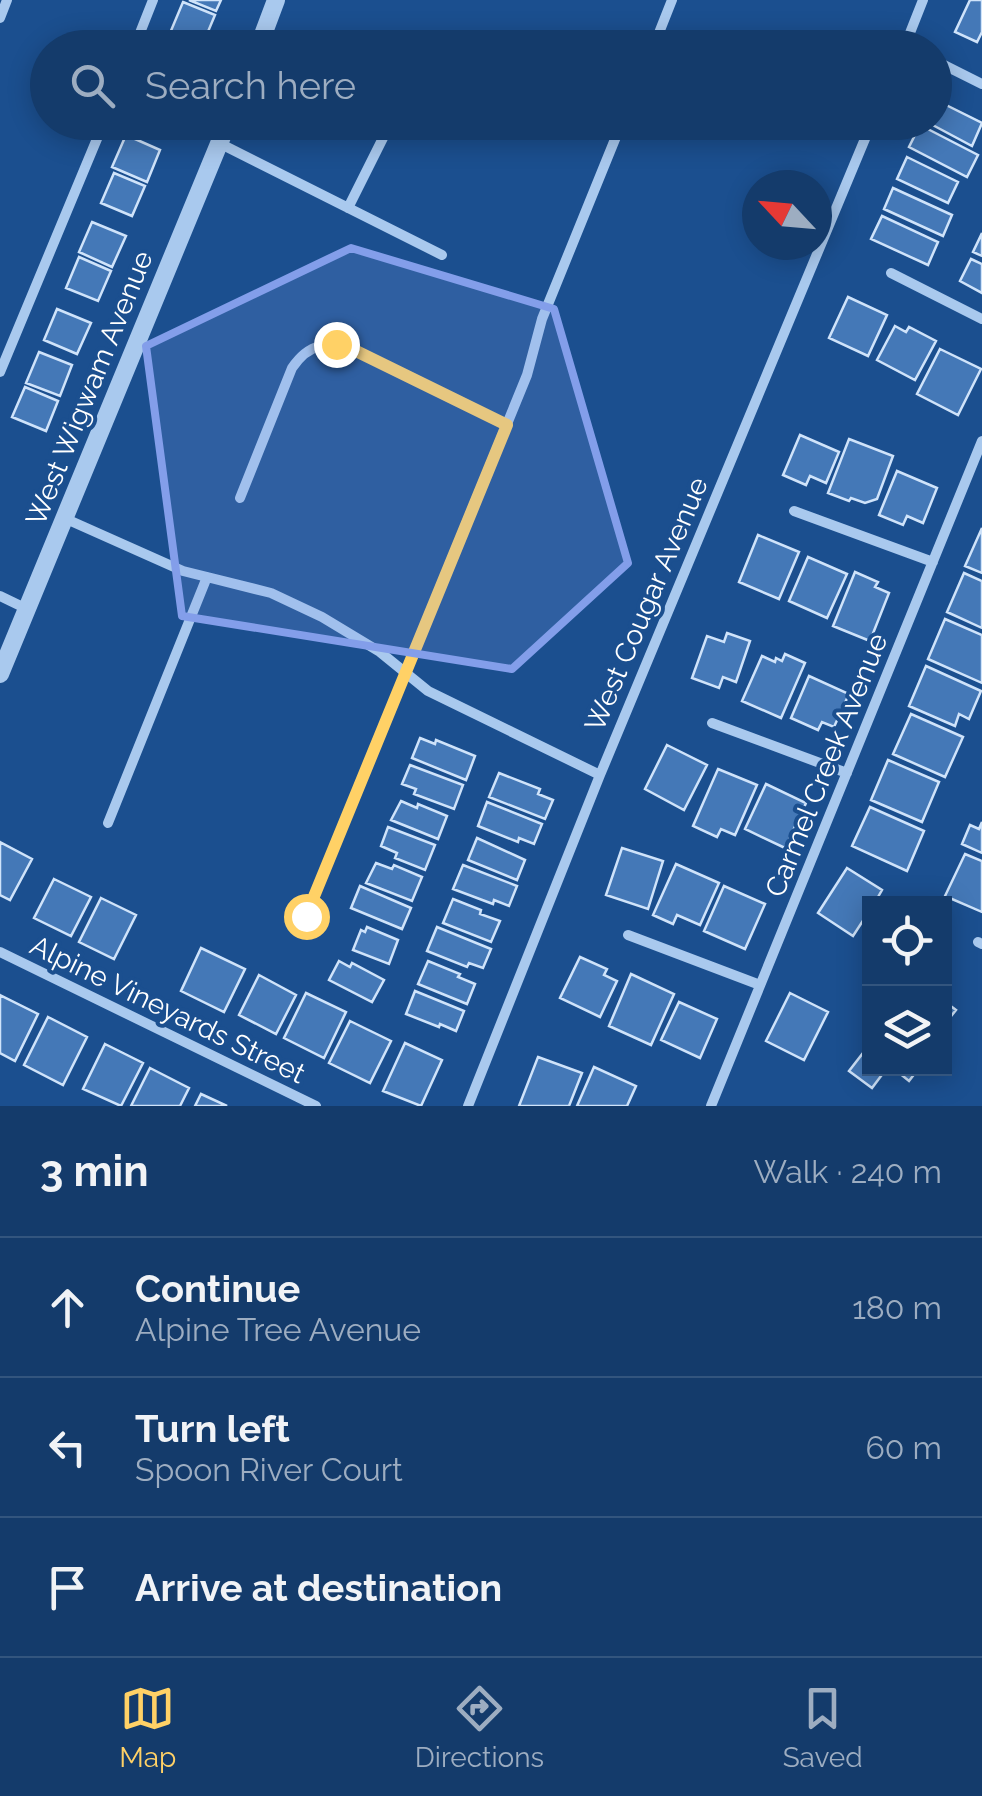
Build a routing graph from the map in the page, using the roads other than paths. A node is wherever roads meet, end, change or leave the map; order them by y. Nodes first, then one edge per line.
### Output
1 (7, 0) edge
2 (154, 0) edge
3 (276, 0) edge
4 (672, 0) edge
5 (923, 0) edge
6 (0, 18) edge
7 (142, 30) edge
8 (265, 30) edge
9 (660, 30) edge
10 (912, 30) edge
11 (952, 69) edge
12 (982, 84) edge
13 (97, 140) edge
14 (221, 140) edge
15 (383, 140) edge
16 (615, 140) edge
17 (865, 140) edge
18 (219, 144) junction
19 (348, 208) junction
20 (442, 256) dead end
21 (891, 273) dead end
22 (982, 319) edge
23 (0, 372) edge
24 (507, 425) junction
25 (982, 441) edge
26 (240, 498) dead end
27 (794, 511) dead end
28 (64, 518) junction
29 (933, 562) junction
30 (207, 577) junction
31 (0, 596) edge
32 (27, 609) junction
33 (0, 674) edge
34 (406, 674) junction
35 (712, 723) dead end
36 (847, 773) junction
37 (600, 775) junction
38 (108, 822) dead end
39 (306, 916) dead end
40 (628, 934) dead end
41 (0, 952) edge
42 (760, 984) junction
43 (316, 1106) edge
44 (468, 1106) edge
45 (711, 1106) edge

1 - 6 street
2 - 7 street
3 - 8 street
4 - 9 street
5 - 10 street
11 - 12 street
13 - 23 street
14 - 18 street, West Wigwam Avenue
15 - 19 street
16 - 24 street
17 - 37 street, West Cougar Avenue
18 - 19 street
18 - 28 street, West Wigwam Avenue
19 - 20 street
21 - 22 street
24 - 26 street
24 - 34 street
25 - 29 street, Carmel Creek Avenue
27 - 29 street
28 - 30 street
28 - 32 street, West Wigwam Avenue
29 - 36 street, Carmel Creek Avenue
30 - 34 street
30 - 38 street
31 - 32 street
32 - 33 street, West Wigwam Avenue
34 - 37 street
34 - 39 street
35 - 36 street
36 - 42 street, Carmel Creek Avenue
37 - 44 street, West Cougar Avenue
40 - 42 street
41 - 43 street, Alpine Vineyards Street
42 - 45 street, Carmel Creek Avenue

